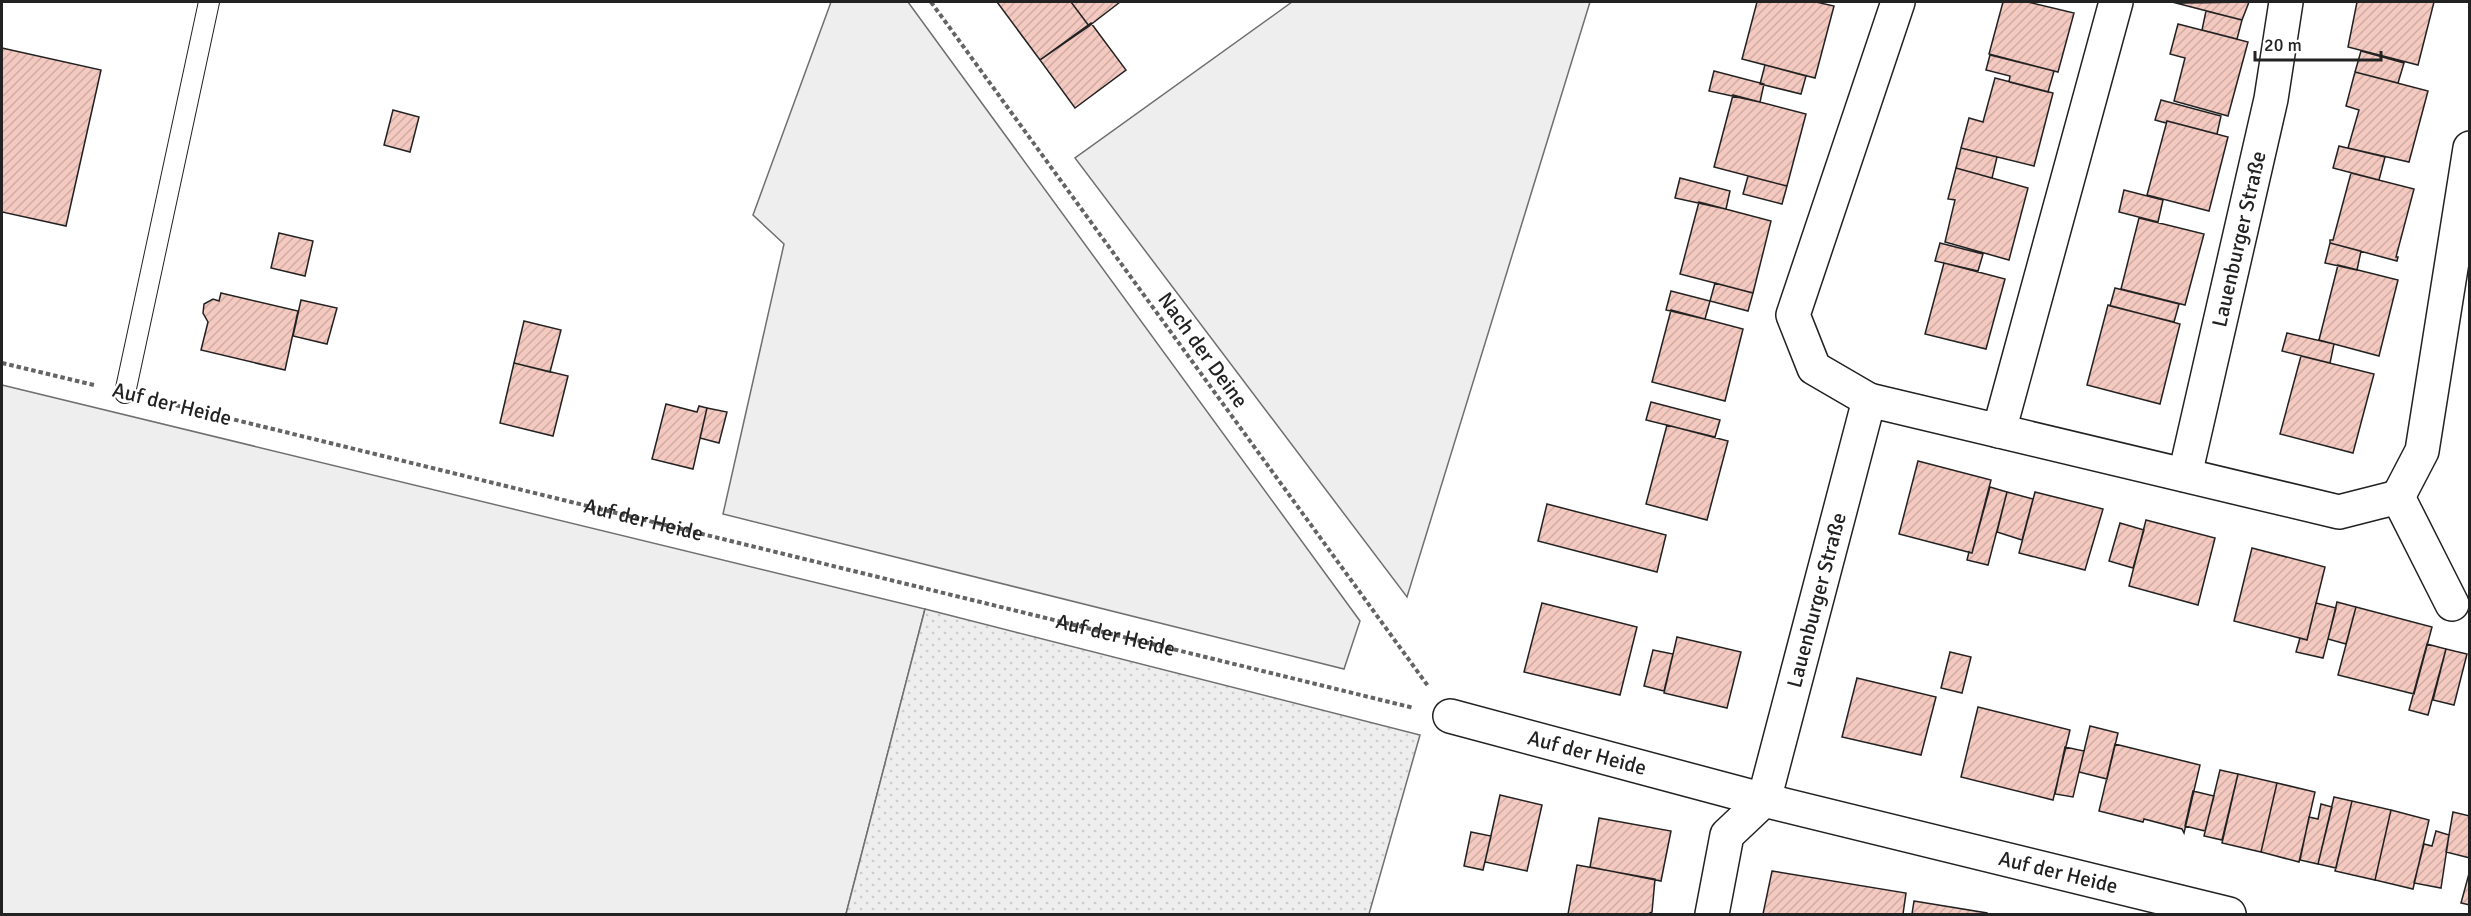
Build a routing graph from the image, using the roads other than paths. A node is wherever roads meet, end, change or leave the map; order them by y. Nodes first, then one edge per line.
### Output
1 (209, 2) edge
2 (1898, 2) edge
3 (2116, 2) edge
4 (2286, 2) edge
5 (2469, 148) edge
6 (124, 393) road end
7 (1869, 400) junction
8 (1999, 431) junction
9 (2185, 475) junction
10 (2398, 497) junction
11 (2452, 604) dead end
12 (1450, 716) road end
13 (1764, 800) junction
14 (1712, 915) edge
15 (2229, 915) edge

1 - 6 lane
2 - 7 street
3 - 8 street
4 - 9 street, Lauenburger Straße
5 - 10 street
7 - 8 street
7 - 13 street, Lauenburger Straße
8 - 9 street
9 - 10 street
10 - 11 street
12 - 13 street, Auf der Heide
13 - 14 street
13 - 15 street, Auf der Heide

